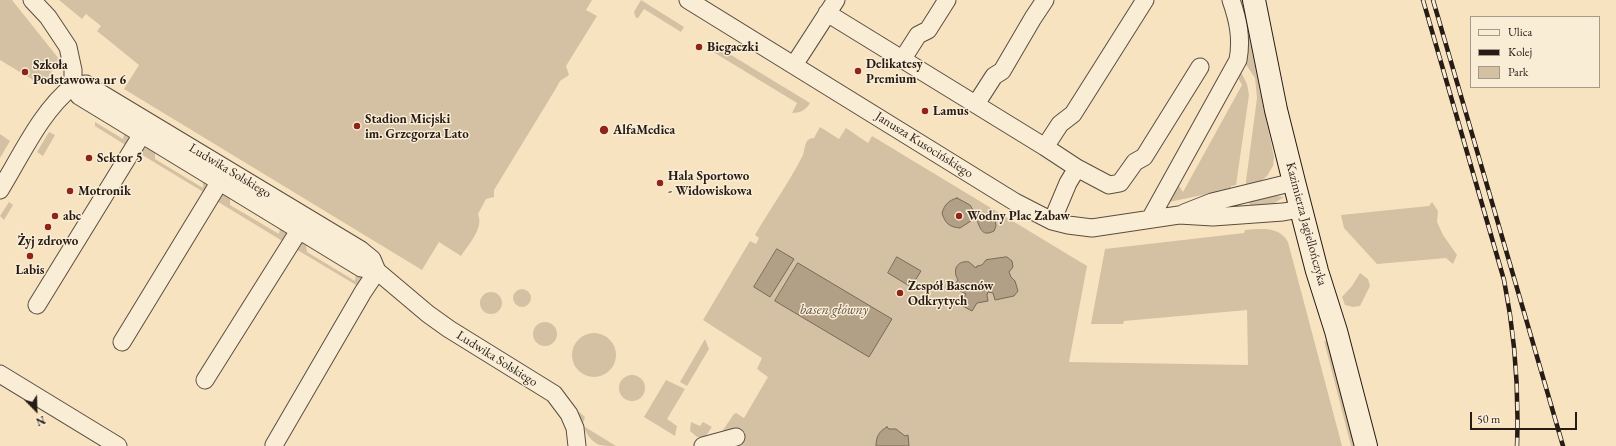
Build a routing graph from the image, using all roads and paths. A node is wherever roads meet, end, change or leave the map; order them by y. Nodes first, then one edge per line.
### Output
1 (32, 0) edge
2 (688, 0) edge
3 (947, 0) edge
4 (1045, 0) edge
5 (1145, 0) edge
6 (1231, 0) edge
7 (1254, 0) edge
8 (832, 7) edge
9 (902, 60) junction
10 (794, 65) junction
11 (1200, 67) dead end
12 (73, 86) junction
13 (976, 104) junction
14 (145, 128) junction
15 (1045, 146) junction
16 (1077, 168) junction
17 (223, 176) junction
18 (1294, 182) junction
19 (0, 190) edge
20 (1300, 209) junction
21 (1179, 215) junction
22 (1150, 219) junction
23 (1052, 221) junction
24 (303, 224) junction
25 (377, 271) junction
26 (37, 305) dead end
27 (122, 342) dead end
28 (0, 374) edge
29 (205, 380) dead end
30 (736, 436) dead end
31 (274, 445) dead end
32 (118, 446) edge
33 (577, 446) edge
34 (703, 446) edge
35 (1366, 446) edge

1 - 12 street
2 - 10 street, Janusza Kusocińskiego
3 - 9 street
4 - 13 street
5 - 15 street
6 - 22 street
7 - 18 main road, Kazimierza Jagiellończyka
8 - 9 street
8 - 10 street
9 - 13 street
10 - 23 street, Janusza Kusocińskiego
11 - 16 street
12 - 14 street, Ludwika Solskiego
12 - 19 street
13 - 15 street
14 - 17 street, Ludwika Solskiego
14 - 26 street
15 - 16 street
16 - 23 street
17 - 24 street, Ludwika Solskiego
17 - 27 street
18 - 20 main road, Kazimierza Jagiellończyka
18 - 21 street, Janusza Kusocińskiego
20 - 21 street, Janusza Kusocińskiego
20 - 35 main road, Kazimierza Jagiellończyka
21 - 22 street, Janusza Kusocińskiego
22 - 23 street, Janusza Kusocińskiego
24 - 25 street, Ludwika Solskiego
24 - 29 street
25 - 31 street
25 - 33 street, Ludwika Solskiego
28 - 32 street
30 - 34 street

